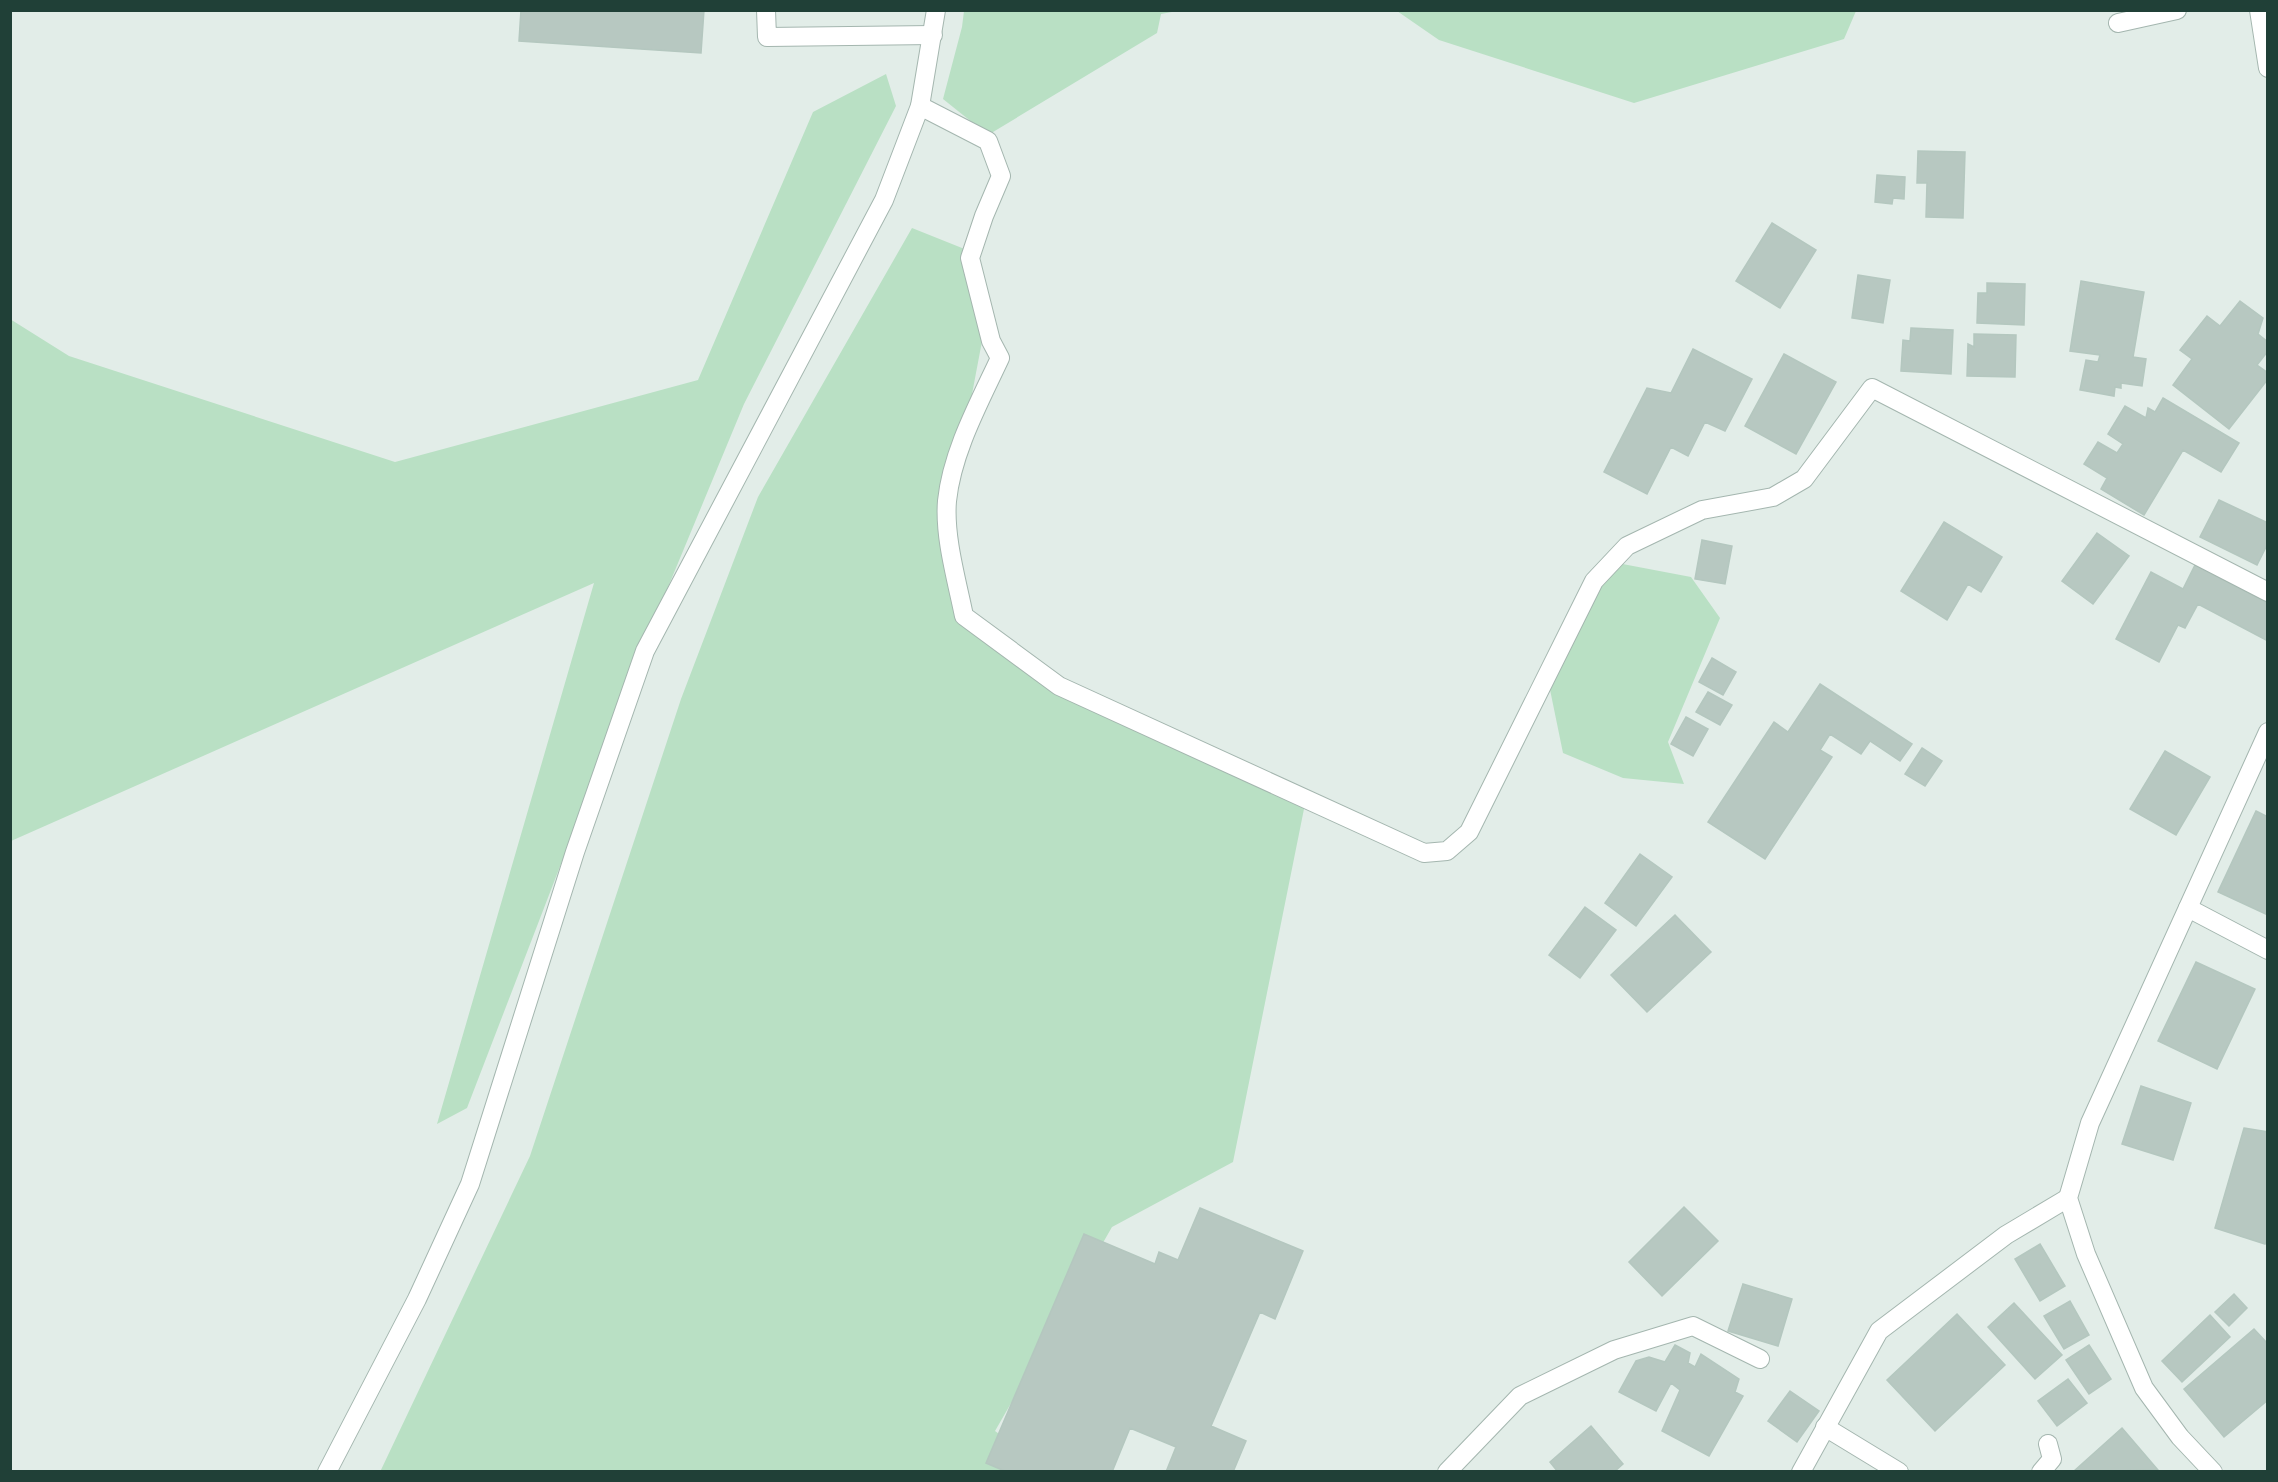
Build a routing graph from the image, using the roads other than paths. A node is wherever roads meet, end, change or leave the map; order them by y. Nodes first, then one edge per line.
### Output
1 (766, 10) edge
2 (936, 10) edge
3 (2177, 10) edge
4 (2259, 10) edge
5 (2118, 23) dead end
6 (933, 35) junction
7 (2268, 68) edge
8 (920, 106) junction
9 (2268, 592) edge
10 (2268, 732) edge
11 (2188, 908) junction
12 (2268, 950) edge
13 (2068, 1198) junction
14 (1761, 1359) dead end
15 (1826, 1427) junction
16 (2048, 1444) dead end
17 (327, 1472) edge
18 (1447, 1472) edge
19 (1801, 1472) edge
20 (1899, 1472) edge
21 (2041, 1472) edge
22 (2214, 1472) edge

1 - 6 street
2 - 6 street
3 - 5 street
4 - 7 street
6 - 8 street
8 - 9 street
8 - 17 street
10 - 11 street
11 - 12 street
11 - 13 street
13 - 15 street
13 - 22 street
14 - 18 street
15 - 19 street
15 - 20 street
16 - 21 street

